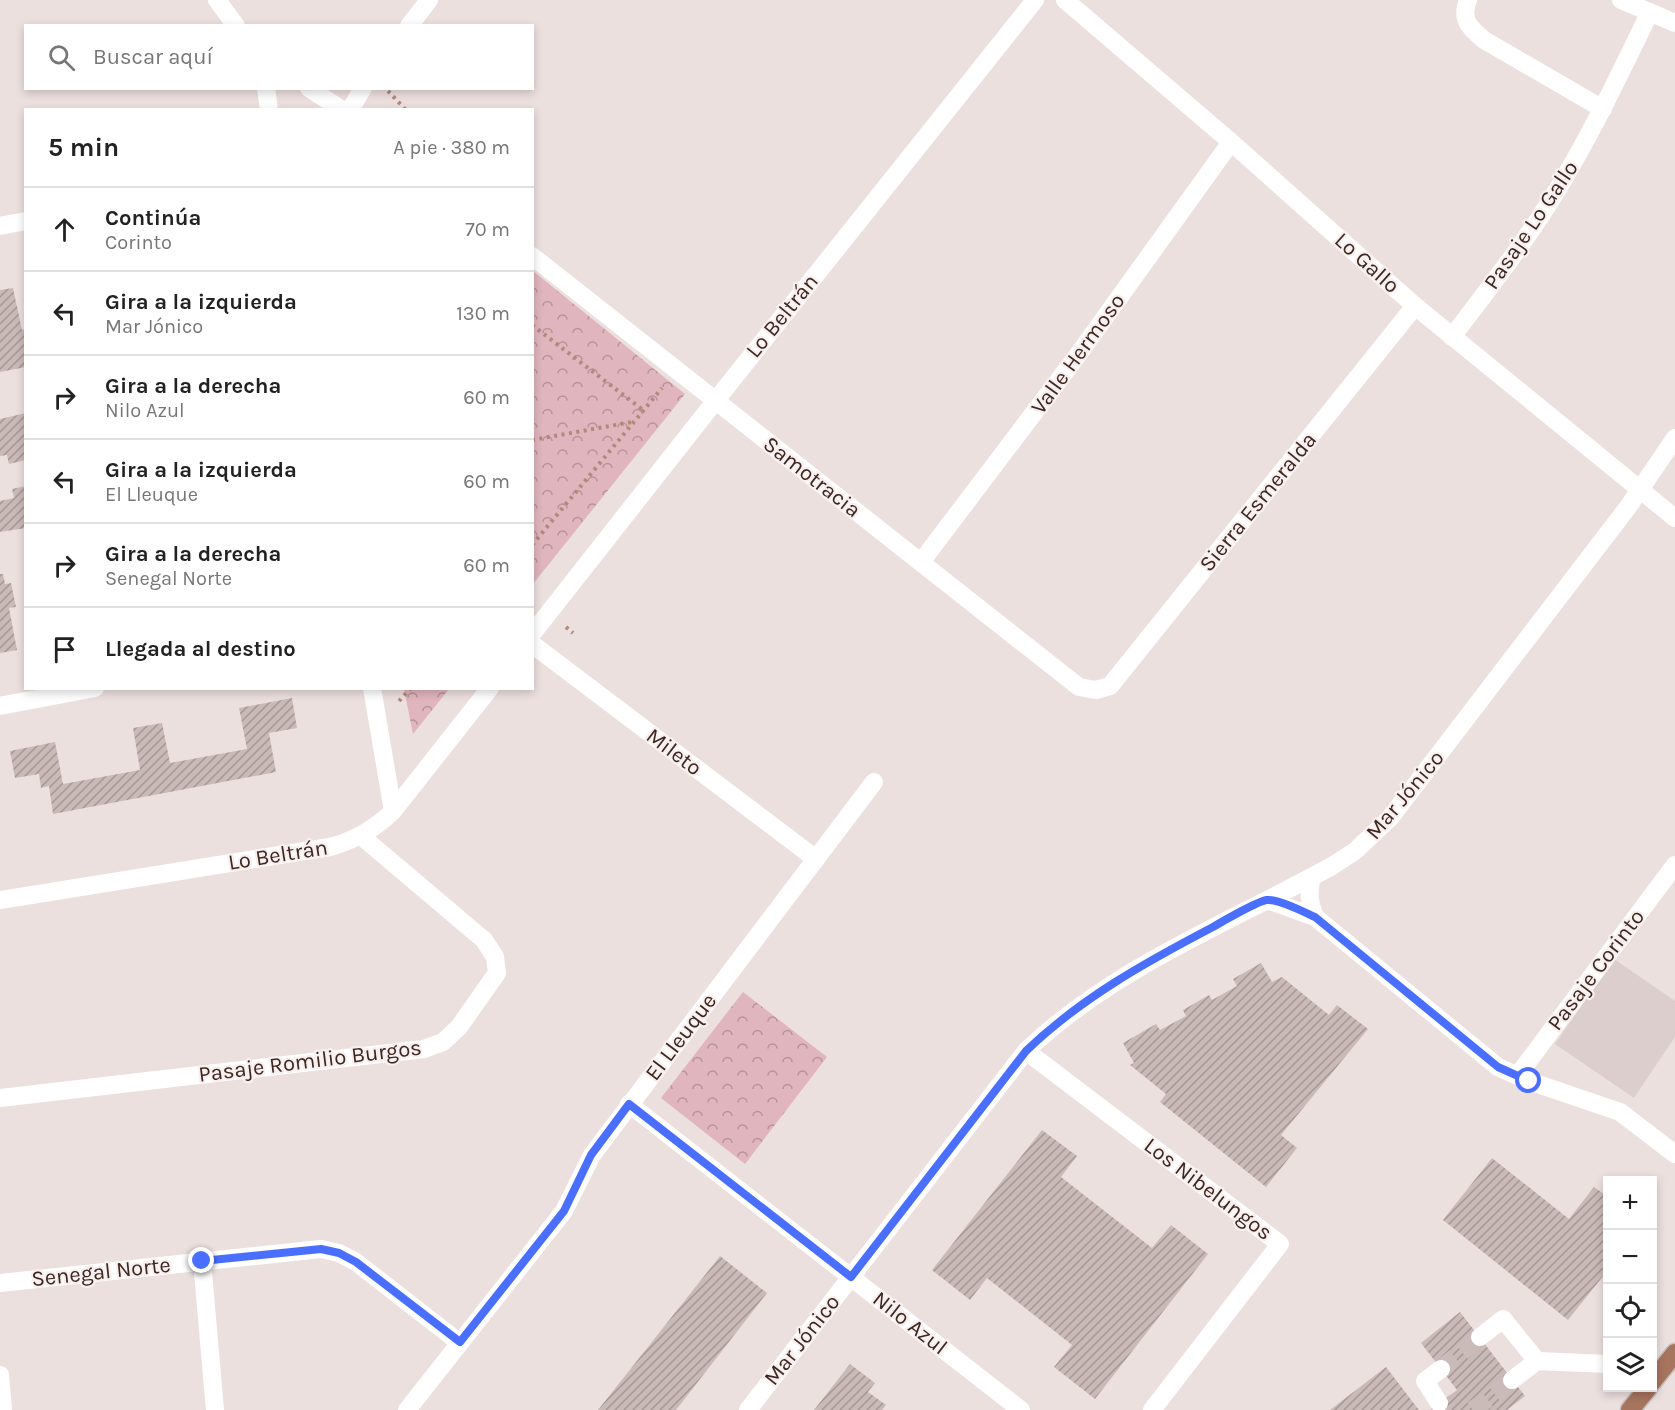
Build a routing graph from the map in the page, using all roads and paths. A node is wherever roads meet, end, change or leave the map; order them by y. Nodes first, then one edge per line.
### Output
1 (217, 0) edge
2 (429, 0) edge
3 (1035, 0) edge
4 (1065, 0) edge
5 (1468, 0) edge
6 (1621, 0) edge
7 (1650, 12) junction
8 (1675, 23) edge
9 (235, 24) edge
10 (411, 24) edge
11 (266, 90) edge
12 (312, 90) edge
13 (362, 90) edge
14 (388, 90) edge
15 (269, 108) edge
16 (339, 108) edge
17 (351, 108) edge
18 (404, 108) edge
19 (1603, 109) junction
20 (1231, 142) junction
21 (24, 221) edge
22 (0, 226) edge
23 (534, 258) edge
24 (1415, 306) junction
25 (534, 327) edge
26 (1452, 337) junction
27 (716, 400) junction
28 (634, 421) junction
29 (1675, 438) edge
30 (534, 440) edge
31 (1640, 489) junction
32 (1675, 518) edge
33 (534, 543) edge
34 (921, 562) junction
35 (534, 631) edge
36 (534, 646) edge
37 (84, 690) edge
38 (372, 690) edge
39 (488, 690) edge
40 (1096, 690) joint
41 (0, 706) edge
42 (874, 782) dead end
43 (393, 811) junction
44 (361, 836) junction
45 (816, 859) junction
46 (1675, 865) edge
47 (1312, 877) junction
48 (0, 900) edge
49 (1267, 900) junction
50 (1315, 917) junction
51 (1026, 1051) junction
52 (1518, 1075) junction
53 (0, 1098) edge
54 (629, 1104) junction
55 (1675, 1154) edge
56 (202, 1261) junction
57 (851, 1277) junction
58 (0, 1283) edge
59 (1480, 1337) tunnel mouth
60 (460, 1342) junction
61 (1675, 1353) edge
62 (1537, 1361) junction
63 (1603, 1364) edge
64 (1441, 1369) tunnel mouth
65 (1657, 1371) edge
66 (0, 1375) edge
67 (1512, 1380) tunnel mouth
68 (1645, 1392) edge
69 (1439, 1403) dead end
70 (3, 1410) edge
71 (215, 1410) edge
72 (407, 1410) edge
73 (748, 1410) edge
74 (1021, 1410) edge
75 (1152, 1410) edge
76 (1630, 1410) edge

1 - 9 street
2 - 10 street
3 - 27 street, Lo Beltrán
4 - 20 street, Lo Gallo
5 - 19 street
6 - 7 street
7 - 8 street
7 - 19 street, Pasaje Lo Gallo
11 - 15 street
12 - 16 street
13 - 17 street
14 - 18 path
19 - 26 street, Pasaje Lo Gallo
20 - 24 street, Lo Gallo
20 - 34 street, Valle Hermoso
21 - 22 street
23 - 27 street, Samotracia
24 - 26 street, Lo Gallo
24 - 40 street, Sierra Esmeralda
25 - 28 path
26 - 31 street, Lo Gallo
27 - 34 street, Samotracia
27 - 35 street, Lo Beltrán
28 - 30 path
28 - 33 path
29 - 31 street, Mar Jónico
31 - 32 street, Lo Gallo
31 - 47 street, Mar Jónico
34 - 40 street, Samotracia
36 - 45 street, Mileto
37 - 41 street
38 - 43 street
39 - 43 street, Lo Beltrán
42 - 45 street, El Lleuque
43 - 44 street, Lo Beltrán
44 - 48 street, Lo Beltrán
44 - 53 street, Pasaje Romilio Burgos
45 - 54 street, El Lleuque
46 - 52 street, Pasaje Corinto
47 - 49 street, Mar Jónico
47 - 50 street
49 - 50 street
49 - 51 street, Mar Jónico
50 - 52 street
51 - 57 street, Mar Jónico
51 - 75 street, Los Nibelungos
52 - 55 street
54 - 57 street, Nilo Azul
54 - 60 street, El Lleuque
56 - 58 street, Senegal Norte
56 - 60 street, Senegal Norte
56 - 71 street
57 - 73 street, Mar Jónico
57 - 74 street, Nilo Azul
59 - 62 street
60 - 72 street, El Lleuque
61 - 65 main road
62 - 63 street
62 - 67 street
64 - 69 street
66 - 70 street
68 - 76 main road

